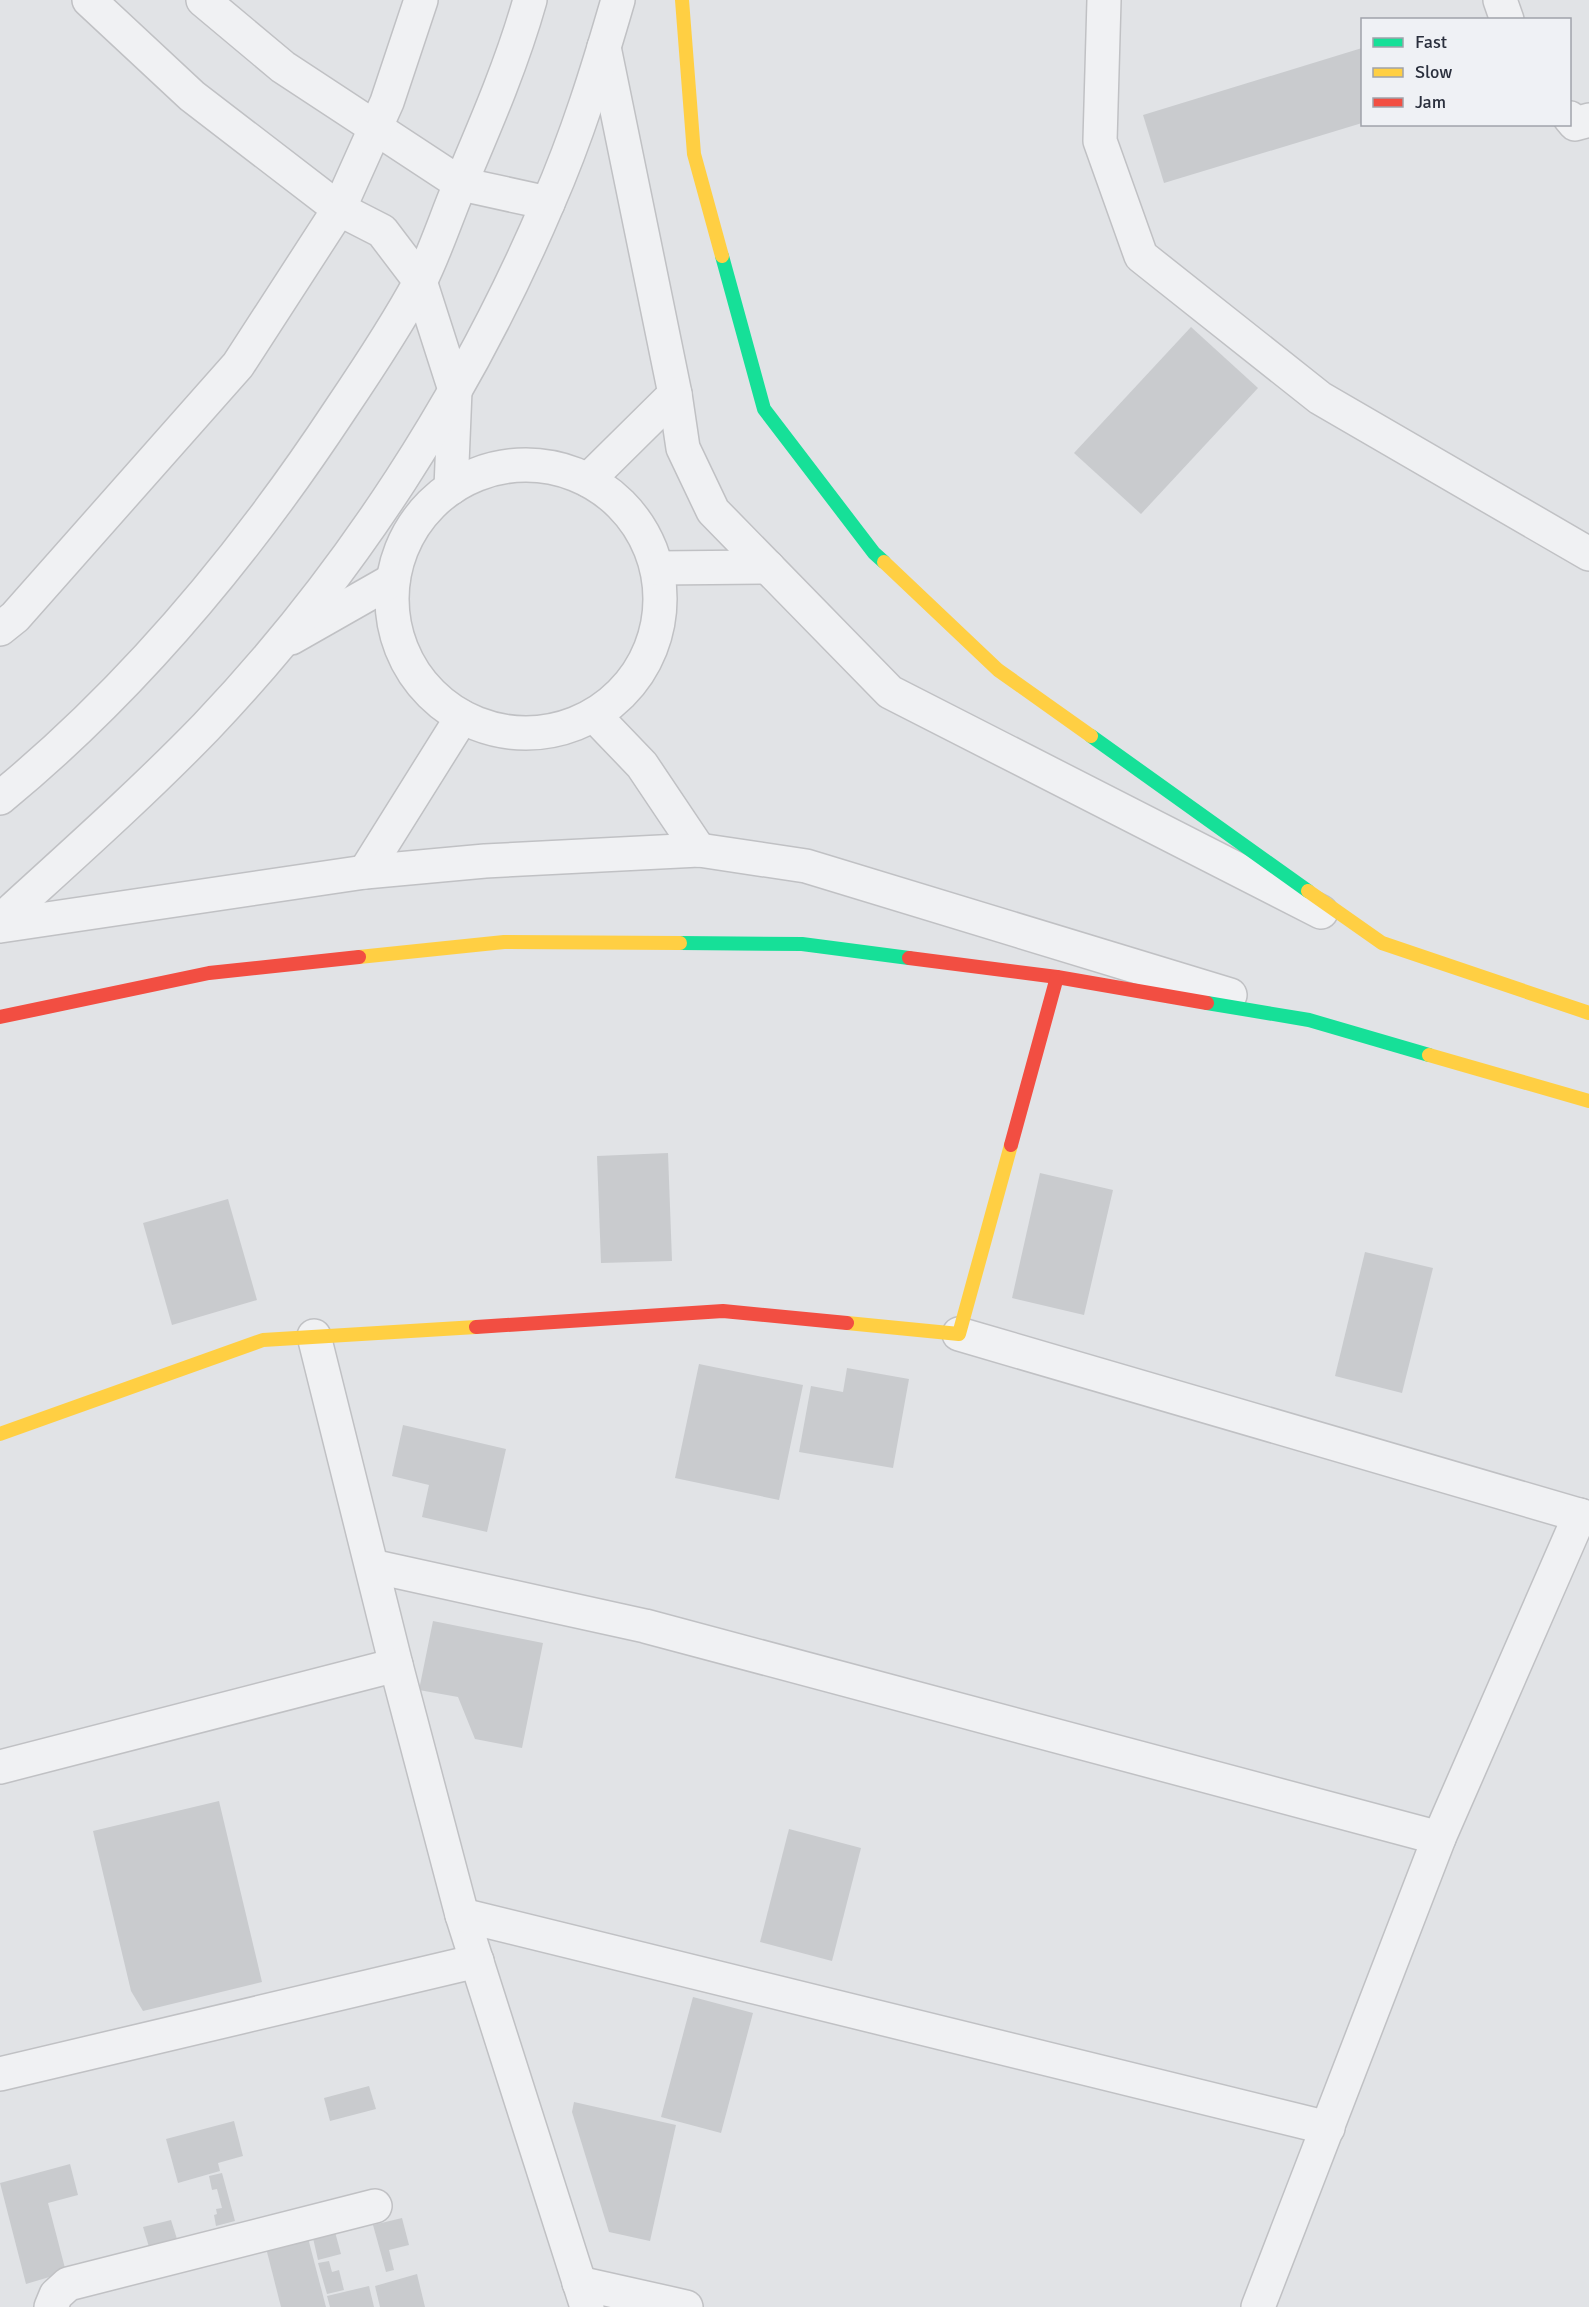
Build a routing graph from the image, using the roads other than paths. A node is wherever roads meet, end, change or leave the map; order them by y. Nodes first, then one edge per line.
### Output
1 (89, 0) edge
2 (203, 0) edge
3 (421, 0) edge
4 (530, 0) edge
5 (618, 0) edge
6 (682, 0) edge
7 (1104, 0) edge
8 (1500, 0) edge
9 (1506, 18) edge
10 (604, 47) junction
11 (376, 128) junction
12 (461, 184) junction
13 (548, 203) junction
14 (339, 209) junction
15 (420, 281) junction
16 (455, 390) junction
17 (675, 394) junction
18 (588, 480) junction
19 (451, 488) junction
20 (1589, 554) edge
21 (768, 567) junction
22 (657, 568) junction
23 (393, 580) junction
24 (0, 629) edge
25 (277, 646) junction
26 (594, 715) junction
27 (462, 717) junction
28 (0, 798) edge
29 (699, 850) junction
30 (365, 872) junction
31 (0, 921) edge
32 (0, 926) edge
33 (1382, 943) junction
34 (1057, 977) junction
35 (1589, 1013) edge
36 (0, 1017) edge
37 (1309, 1020) junction
38 (1589, 1101) edge
39 (958, 1334) junction
40 (314, 1336) junction
41 (0, 1434) edge
42 (1584, 1516) edge
43 (372, 1566) junction
44 (396, 1665) junction
45 (0, 1767) edge
46 (1439, 1838) junction
47 (462, 1915) junction
48 (477, 1961) junction
49 (0, 2074) edge
50 (1328, 2128) junction
51 (375, 2206) dead end
52 (583, 2295) edge
53 (51, 2307) edge
54 (686, 2307) edge
55 (1258, 2307) edge

1 - 14 street
2 - 11 street
3 - 11 street
4 - 12 street
5 - 10 street
6 - 33 street
7 - 20 street
8 - 9 street
10 - 13 street
10 - 17 street
11 - 12 street
11 - 14 street
12 - 13 street
12 - 15 street
13 - 16 street
14 - 15 street
14 - 24 street
15 - 16 street
15 - 28 street
16 - 19 street
16 - 25 street
17 - 18 street
17 - 21 street
18 - 19 street
18 - 22 street
19 - 23 street
21 - 22 street
21 - 33 street
22 - 26 street
23 - 25 street
23 - 27 street
25 - 31 street
26 - 27 street
26 - 29 street
27 - 30 street
29 - 30 street
29 - 37 street
30 - 32 street
33 - 35 street
34 - 36 street
34 - 37 street
34 - 39 street
37 - 38 street
39 - 40 street
39 - 42 street
40 - 41 street
40 - 43 street
42 - 46 street
43 - 44 street
43 - 46 street
44 - 45 street
44 - 47 street
46 - 50 street
47 - 48 street
47 - 50 street
48 - 49 street
48 - 52 street
50 - 55 street
51 - 53 street
52 - 54 street

